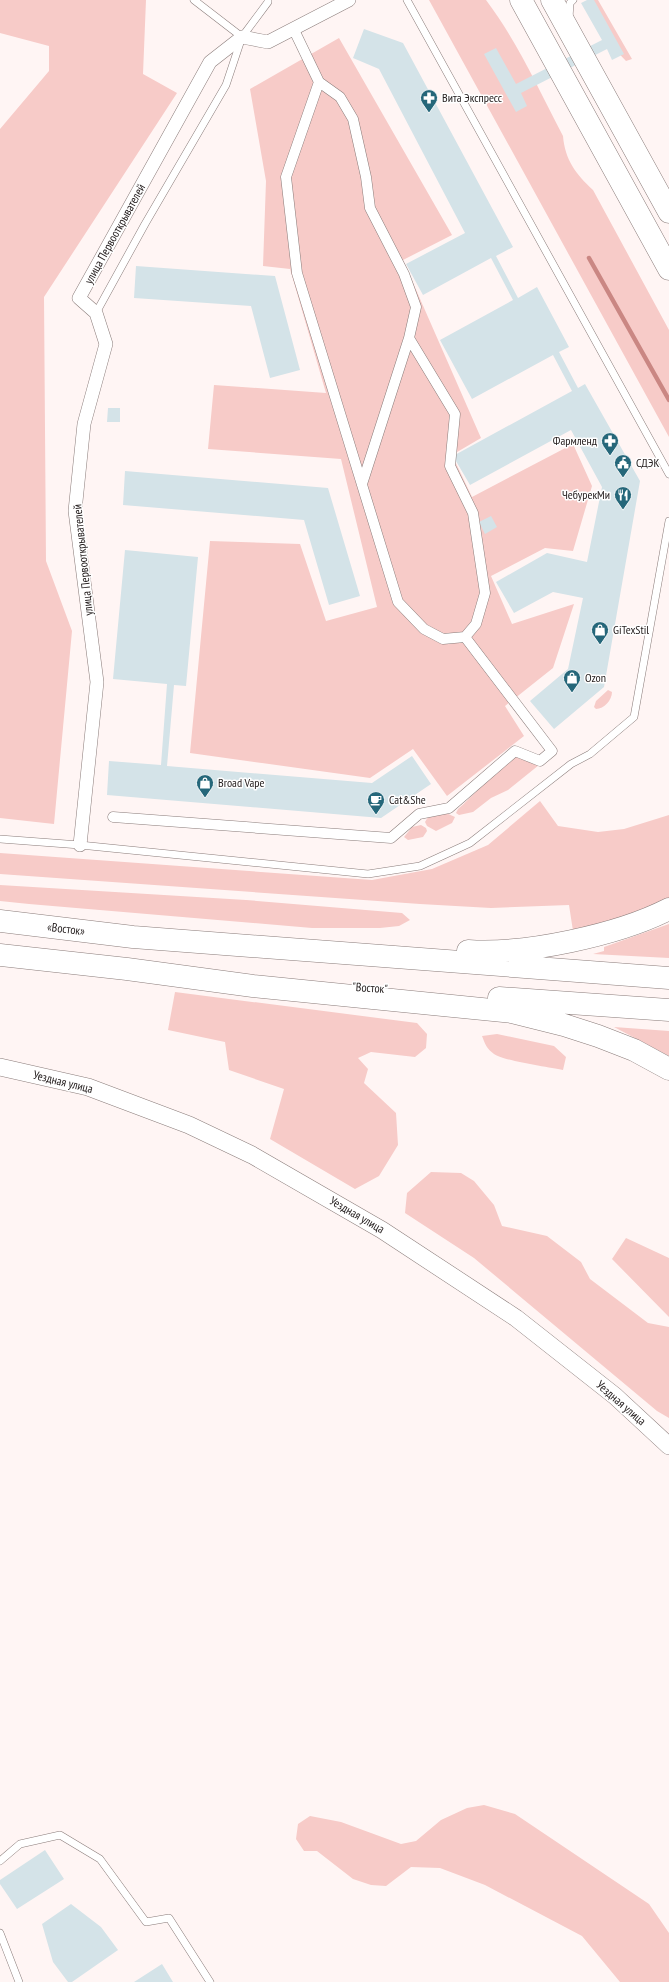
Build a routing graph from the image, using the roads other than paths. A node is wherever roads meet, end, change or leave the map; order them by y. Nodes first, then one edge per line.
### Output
1 (194, 0) edge
2 (268, 0) edge
3 (349, 0) edge
4 (407, 0) edge
5 (552, 0) edge
6 (573, 0) edge
7 (520, 2) edge
8 (294, 30) junction
9 (570, 32) junction
10 (242, 37) junction
11 (319, 82) junction
12 (669, 212) edge
13 (642, 222) junction
14 (669, 269) edge
15 (669, 284) edge
16 (96, 313) junction
17 (409, 338) junction
18 (669, 474) edge
19 (362, 484) junction
20 (669, 521) edge
21 (465, 637) junction
22 (113, 817) dead end
23 (0, 839) edge
24 (80, 845) junction
25 (669, 909) edge
26 (0, 921) edge
27 (133, 937) junction
28 (0, 955) edge
29 (127, 969) junction
30 (669, 978) edge
31 (669, 1010) edge
32 (0, 1068) edge
33 (669, 1069) edge
34 (669, 1446) edge
35 (0, 1861) edge
36 (0, 1933) edge
37 (19, 1982) edge
38 (210, 1982) edge

1 - 10 lane
2 - 10 lane
3 - 8 street
4 - 18 lane
5 - 9 highway
6 - 9 lane
7 - 13 highway
8 - 10 street
8 - 11 street
9 - 12 highway
10 - 16 lane
10 - 16 street, улица Первооткрывателей
11 - 17 street
11 - 19 street
13 - 14 highway
13 - 15 highway
16 - 24 street, улица Первооткрывателей
17 - 19 street
17 - 21 street
19 - 21 street
20 - 24 lane
21 - 22 street
23 - 24 lane
25 - 27 highway
26 - 27 highway, «Восток»
27 - 30 highway
28 - 29 highway
29 - 31 highway, "Восток"
29 - 33 highway
32 - 34 street, Уездная улица
35 - 38 lane
36 - 37 lane

